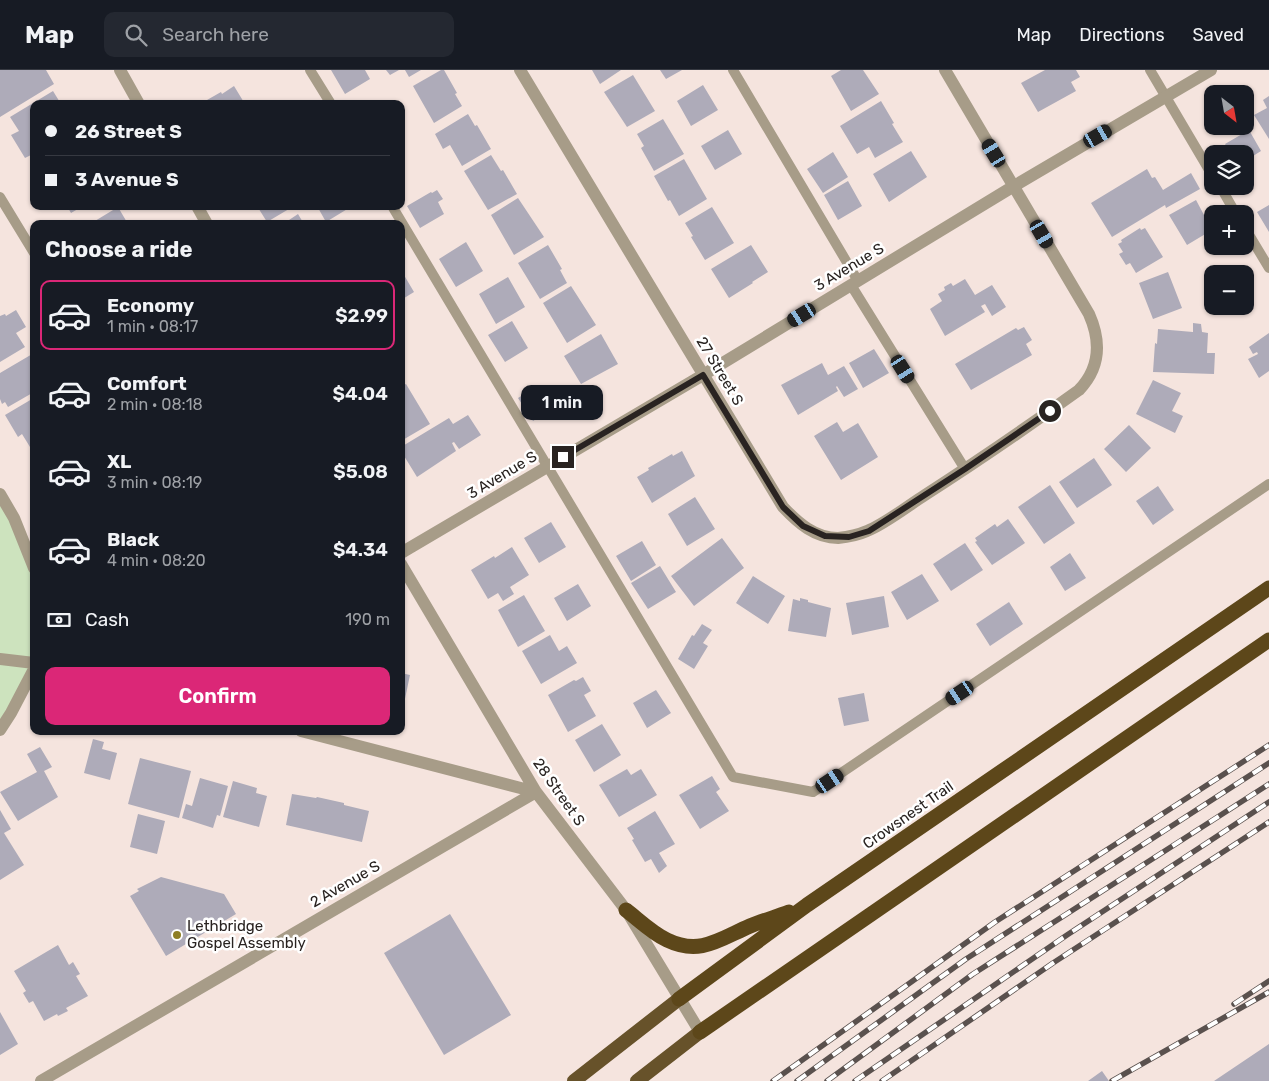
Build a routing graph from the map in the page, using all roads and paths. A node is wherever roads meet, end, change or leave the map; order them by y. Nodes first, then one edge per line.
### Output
1 (310, 70) edge
2 (520, 70) edge
3 (733, 70) edge
4 (945, 70) edge
5 (1150, 70) edge
6 (1211, 70) edge
7 (124, 71) edge
8 (1166, 97) junction
9 (137, 100) edge
10 (329, 100) edge
11 (1204, 161) edge
12 (1014, 186) junction
13 (0, 196) edge
14 (405, 228) edge
15 (1254, 243) edge
16 (30, 246) edge
17 (1269, 268) edge
18 (855, 283) junction
19 (703, 375) junction
20 (548, 467) junction
21 (965, 469) junction
22 (1269, 484) edge
23 (0, 494) edge
24 (405, 551) edge
25 (30, 558) edge
26 (405, 571) edge
27 (1269, 588) edge
28 (1269, 640) edge
29 (0, 659) edge
30 (30, 663) edge
31 (30, 677) edge
32 (0, 730) edge
33 (316, 735) edge
34 (536, 792) junction
35 (807, 905) junction
36 (626, 910) junction
37 (679, 999) junction
38 (700, 1032) junction
39 (41, 1081) edge
40 (574, 1081) edge
41 (637, 1081) edge

1 - 10 lane
2 - 19 street, 27 Street S
3 - 18 lane
4 - 12 street, 27 Street S
5 - 8 lane
6 - 8 street, 3 Avenue S
7 - 9 street
8 - 11 lane
8 - 12 street, 3 Avenue S
12 - 18 street, 3 Avenue S
12 - 21 street, 27 Street S
13 - 16 lane
14 - 20 lane
15 - 17 lane
18 - 19 street, 3 Avenue S
18 - 21 lane
19 - 20 street, 3 Avenue S
19 - 21 street, 27 Street S
20 - 22 lane
20 - 24 street, 3 Avenue S
23 - 25 street
26 - 34 street, 28 Street S
27 - 35 highway, Crowsnest Trail
28 - 38 highway
29 - 30 street
31 - 32 street
33 - 34 street
34 - 36 street, 28 Street S
34 - 39 street, 2 Avenue S
35 - 36 highway
35 - 37 highway, Crowsnest Trail
36 - 37 street, 28 Street S
37 - 38 street, 28 Street S
37 - 40 highway, Crowsnest Trail
38 - 41 highway

